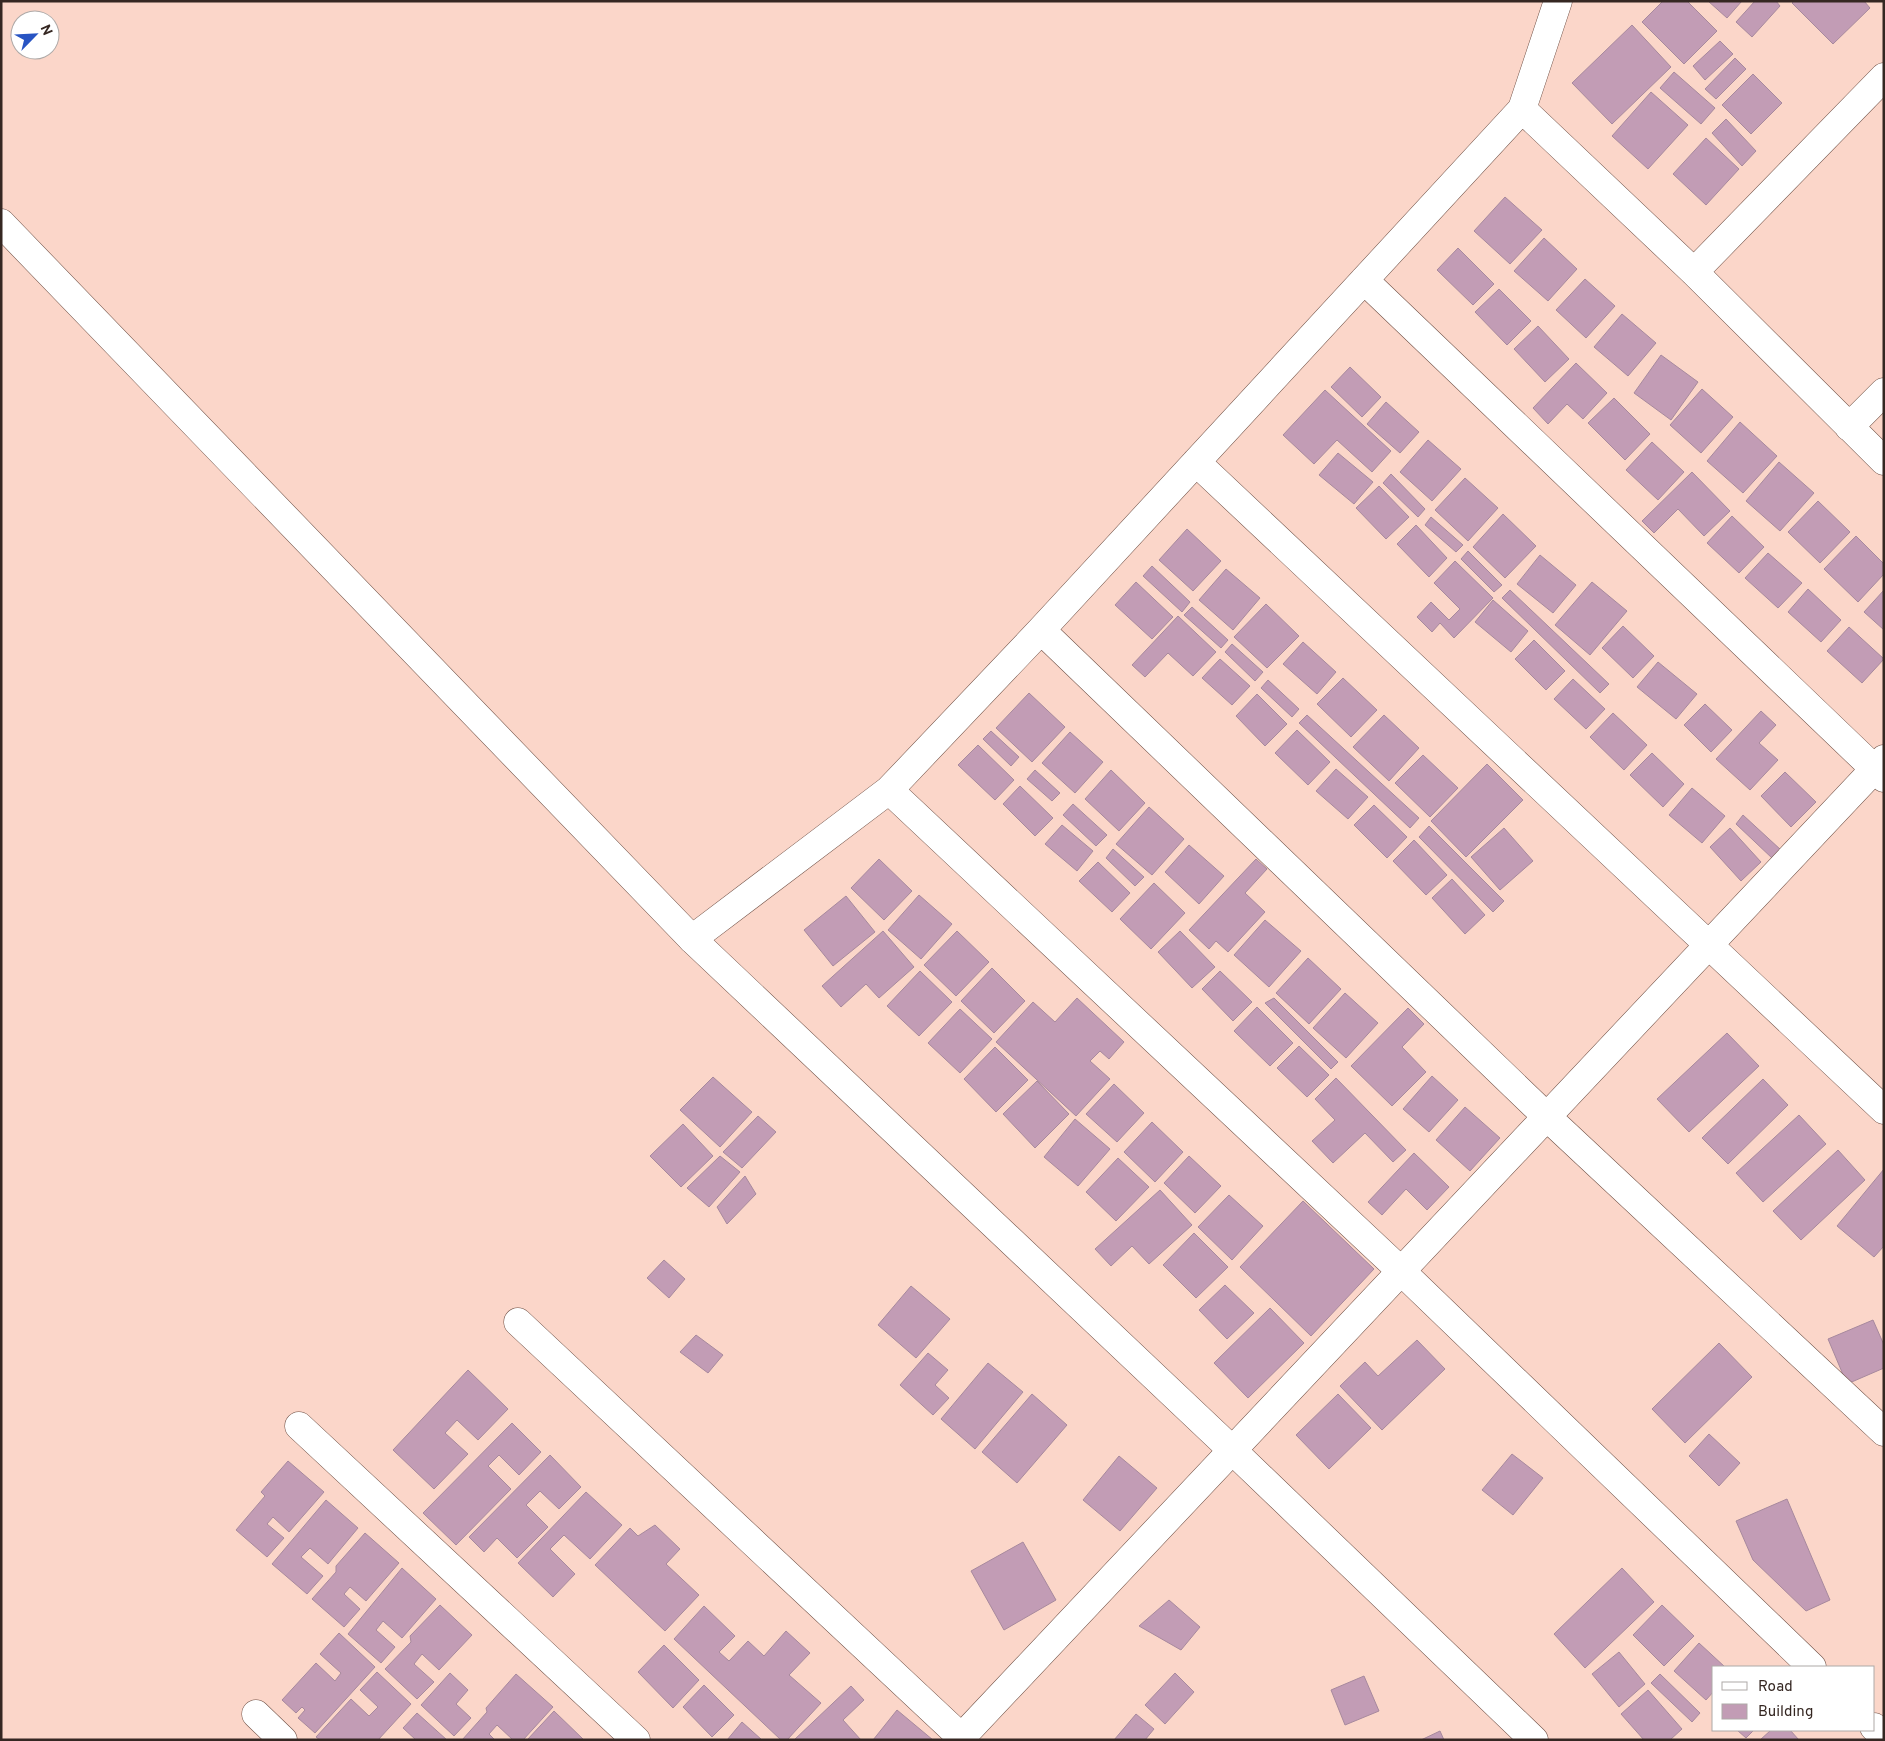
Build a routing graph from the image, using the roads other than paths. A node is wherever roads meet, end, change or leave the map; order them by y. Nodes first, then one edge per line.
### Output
1 (1558, 1) edge
2 (1884, 78) edge
3 (1522, 109) junction
4 (1, 223) edge
5 (1694, 272) junction
6 (1364, 280) junction
7 (1884, 392) edge
8 (1849, 427) junction
9 (1884, 461) edge
10 (1196, 462) junction
11 (1041, 630) junction
12 (1881, 768) edge
13 (889, 790) junction
14 (692, 940) junction
15 (1709, 943) junction
16 (1884, 1110) edge
17 (1546, 1116) junction
18 (1400, 1270) junction
19 (518, 1322) dead end
20 (299, 1426) dead end
21 (1884, 1432) edge
22 (1231, 1450) junction
23 (1811, 1666) edge
24 (256, 1714) dead end
25 (1875, 1728) edge
26 (627, 1737) edge
27 (1884, 1737) edge
28 (960, 1738) edge
29 (1532, 1739) edge
30 (283, 1740) edge

1 - 3 street
2 - 5 street
3 - 5 street
3 - 6 street
4 - 14 street
5 - 8 street
6 - 10 street
6 - 12 street
7 - 8 street
8 - 9 street
10 - 11 street
10 - 15 street
11 - 13 street
11 - 17 street
12 - 15 street
13 - 14 street
13 - 18 street
14 - 22 street
15 - 16 street
15 - 17 street
17 - 18 street
17 - 21 street
18 - 22 street
18 - 23 street
19 - 28 street
20 - 26 street
22 - 28 street
22 - 29 street
24 - 30 street
25 - 27 street

